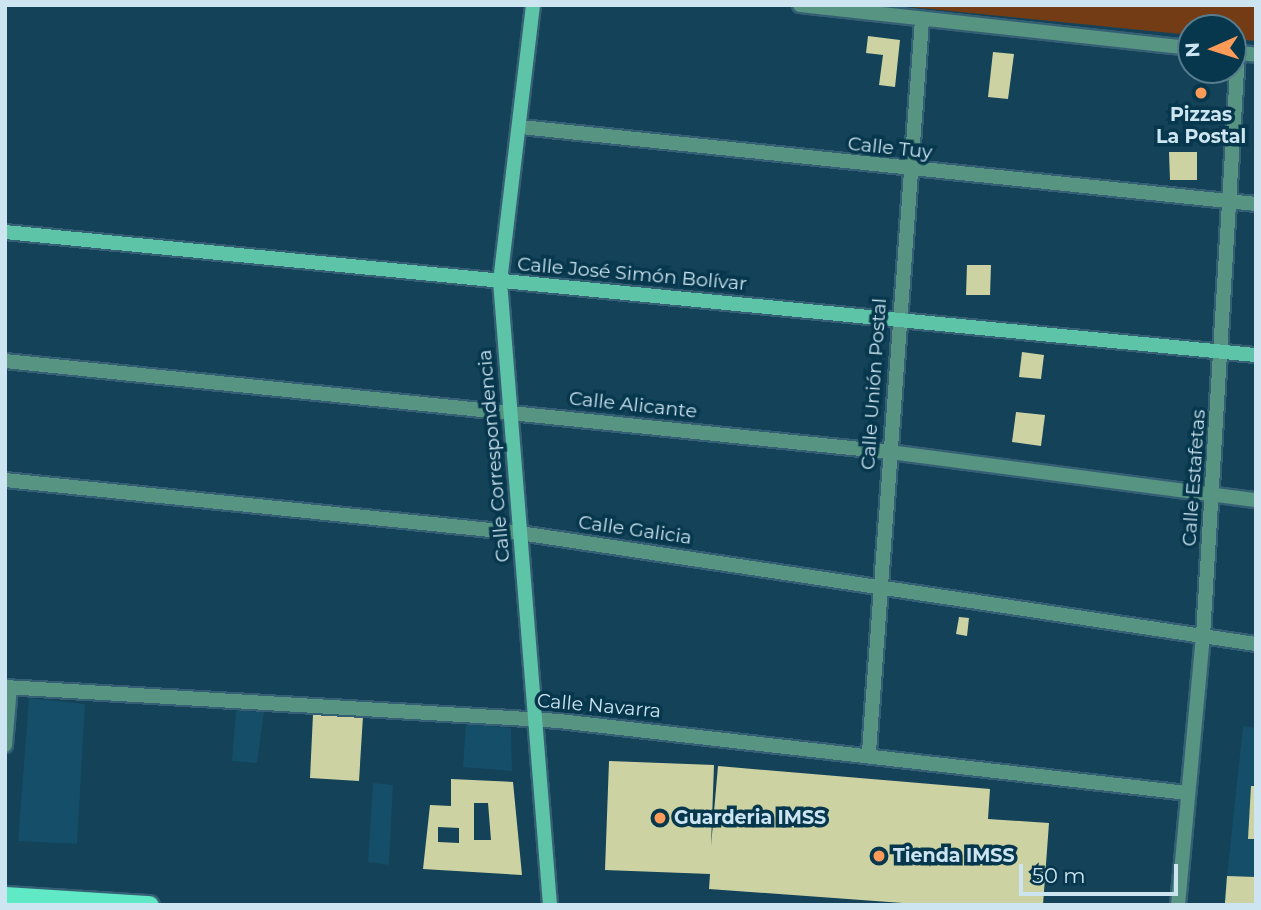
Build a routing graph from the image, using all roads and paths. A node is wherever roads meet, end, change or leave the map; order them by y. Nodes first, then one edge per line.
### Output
1 (533, 5) edge
2 (800, 5) edge
3 (807, 6) edge
4 (922, 19) junction
5 (1177, 46) edge
6 (1235, 84) edge
7 (521, 127) junction
8 (907, 169) junction
9 (1230, 201) junction
10 (1256, 204) edge
11 (5, 232) edge
12 (500, 281) junction
13 (898, 317) junction
14 (1222, 352) junction
15 (1256, 355) edge
16 (5, 361) edge
17 (507, 411) junction
18 (890, 452) junction
19 (5, 480) edge
20 (1211, 494) junction
21 (1256, 500) edge
22 (520, 533) junction
23 (879, 585) junction
24 (1203, 636) junction
25 (1256, 644) edge
26 (8, 687) edge
27 (536, 719) junction
28 (5, 745) edge
29 (869, 752) junction
30 (1187, 793) junction
31 (5, 896) edge
32 (150, 905) edge
33 (551, 905) edge
34 (1178, 905) edge

1 - 7 street, Calle Correspondencia
2 - 3 street
3 - 4 street
4 - 5 street
4 - 8 street, Calle Unión Postal
6 - 9 street, Calle Estafetas
7 - 8 street, Calle Tuy
7 - 12 street, Calle Correspondencia
8 - 9 street, Calle Tuy
8 - 13 street, Calle Unión Postal
9 - 10 street, Calle Tuy
9 - 14 street, Calle Estafetas
11 - 12 street, Calle José Simón Bolívar
12 - 13 street, Calle José Simón Bolívar
12 - 17 street, Calle Correspondencia
13 - 14 street, Calle José Simón Bolívar
13 - 18 street, Calle Unión Postal
14 - 15 street, Calle José Simón Bolívar
14 - 20 street, Calle Estafetas
16 - 17 street, Calle Alicante
17 - 18 street, Calle Alicante
17 - 22 street, Calle Correspondencia
18 - 20 street, Calle Alicante
18 - 23 street, Calle Unión Postal
19 - 22 street, Calle Galicia
20 - 21 street, Calle Alicante
20 - 24 street, Calle Estafetas
22 - 23 street, Calle Galicia
22 - 27 street, Calle Correspondencia
23 - 24 street, Calle Galicia
23 - 29 street, Calle Unión Postal
24 - 25 street, Calle Galicia
24 - 30 street, Calle Estafetas
26 - 27 street, Calle Navarra
26 - 28 street
27 - 29 street, Calle Navarra
27 - 33 street, Calle Correspondencia
29 - 30 street, Calle Navarra
30 - 34 street, Calle Estafetas
31 - 32 main road

